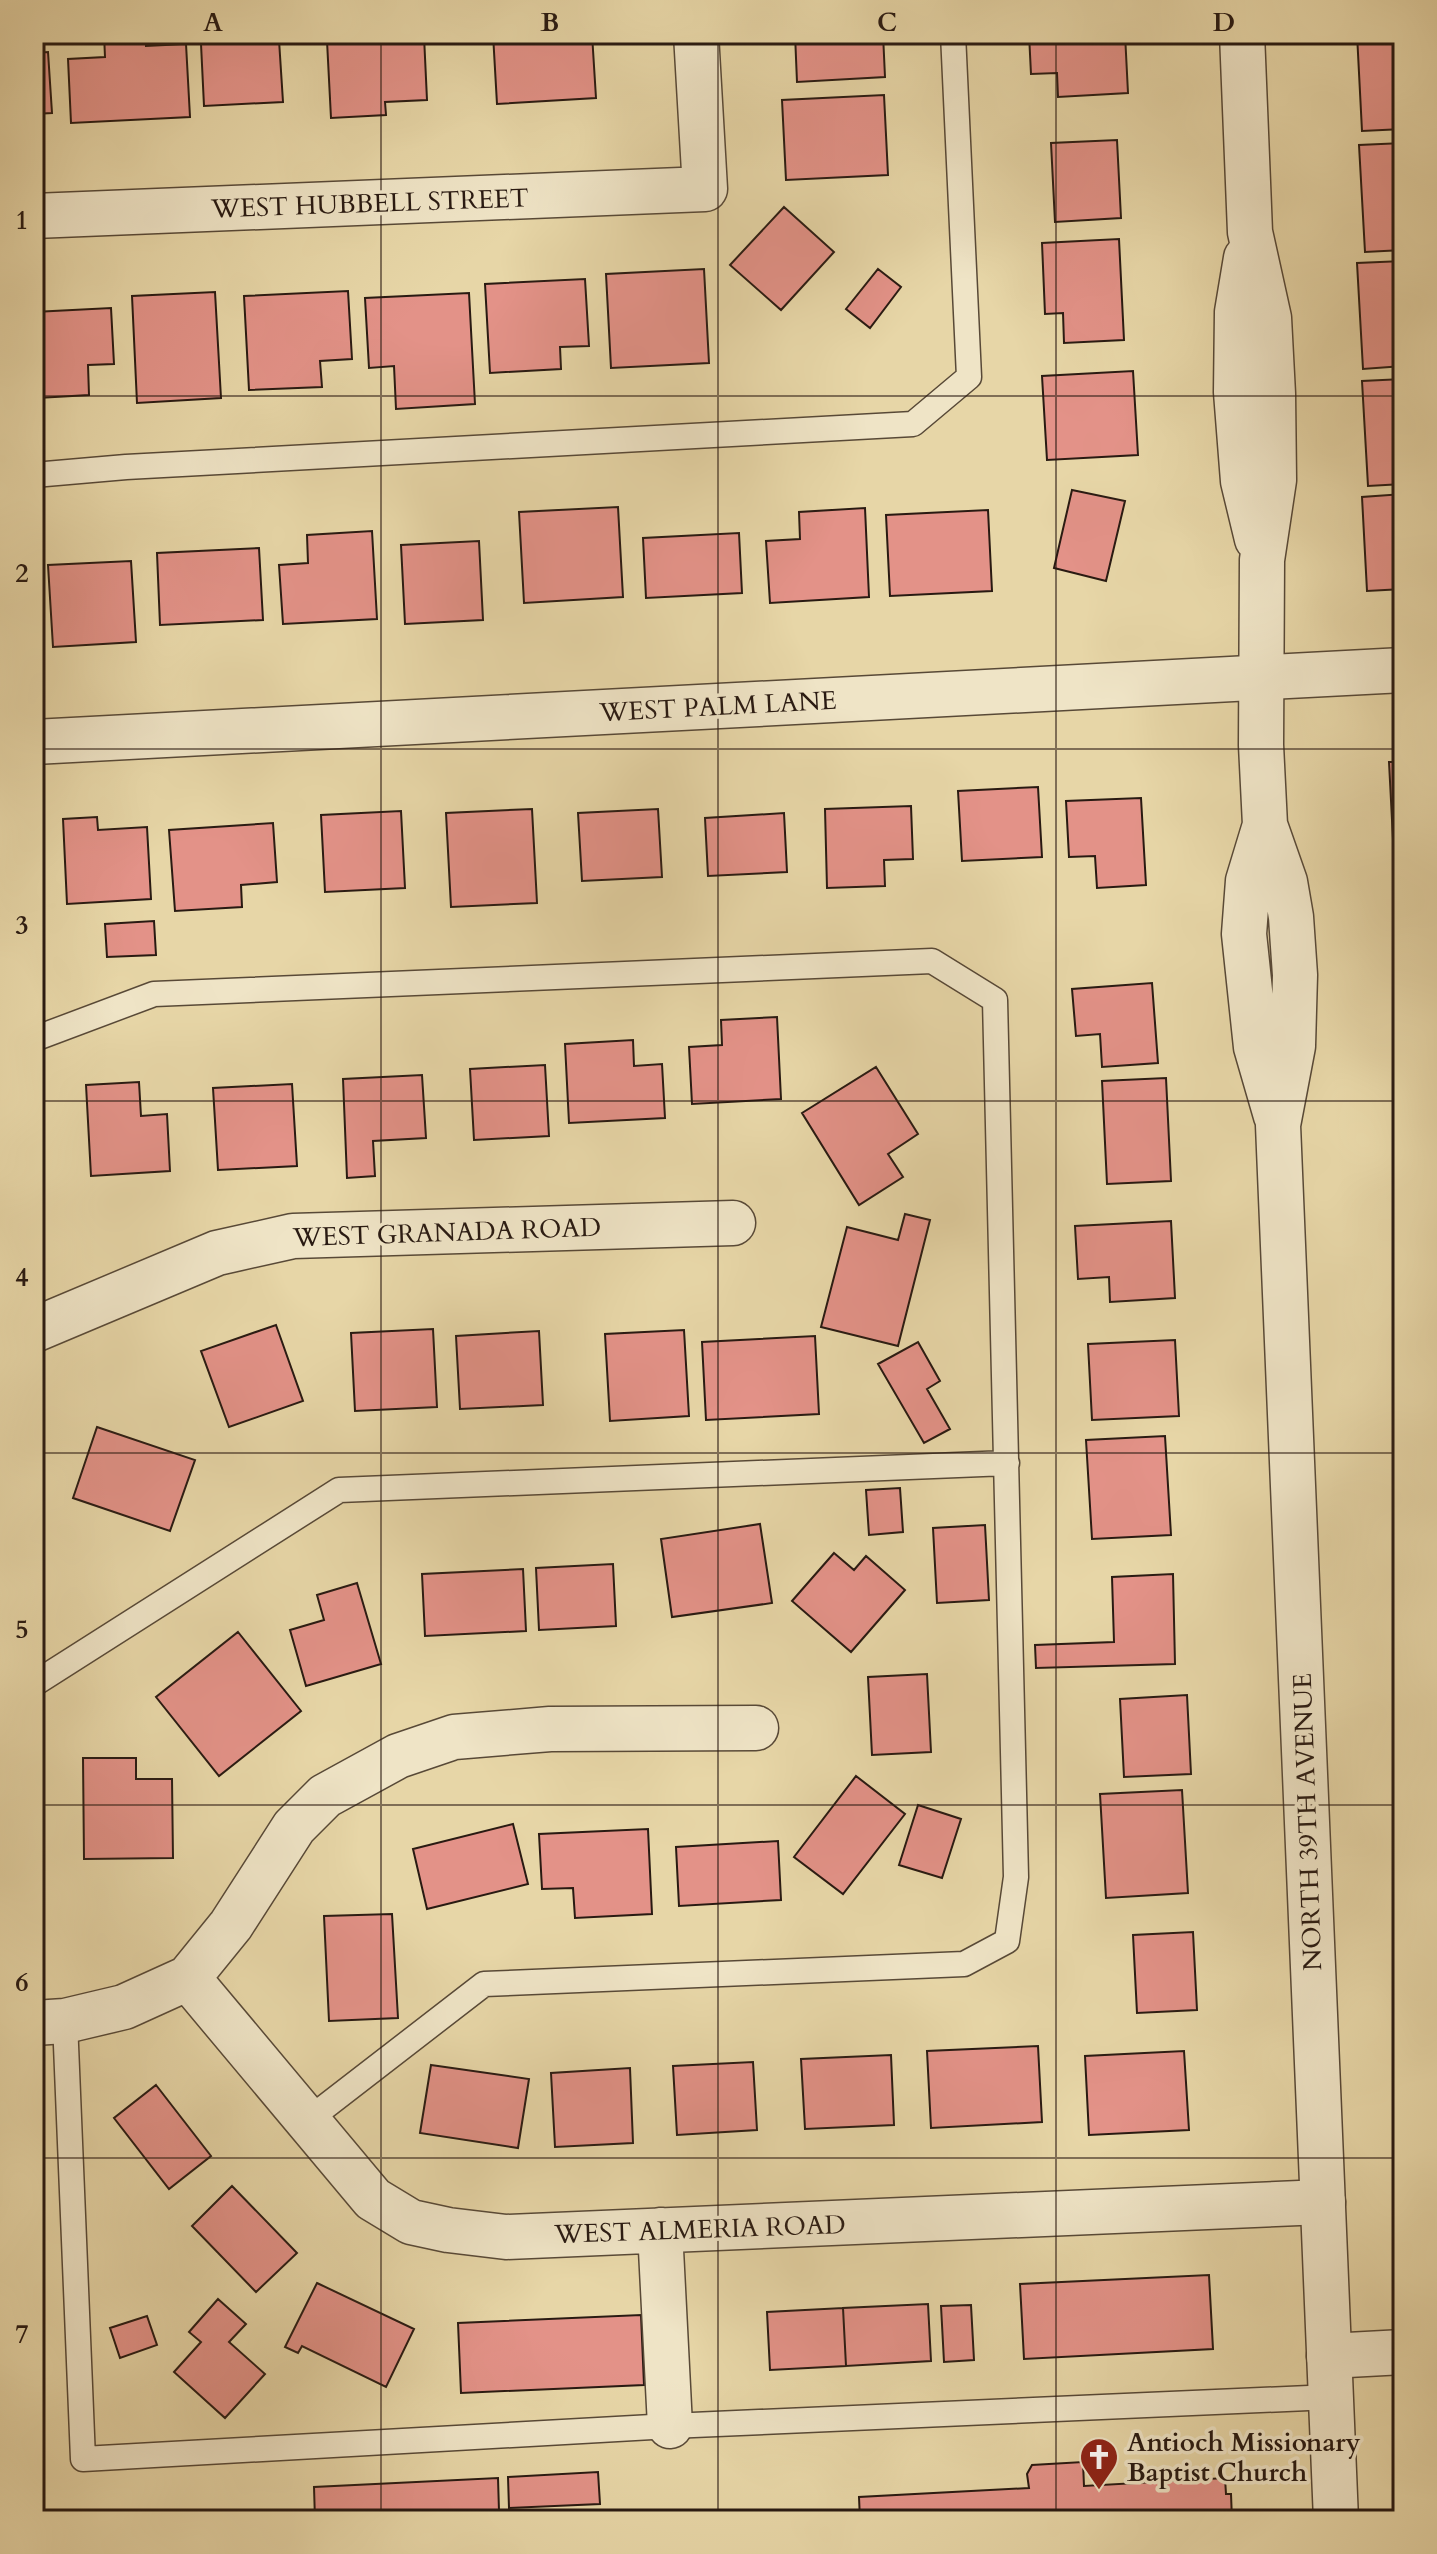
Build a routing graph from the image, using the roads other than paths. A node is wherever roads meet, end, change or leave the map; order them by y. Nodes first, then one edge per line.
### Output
1 (696, 34) edge
2 (953, 34) edge
3 (1242, 34) edge
4 (34, 216) edge
5 (34, 475) edge
6 (1403, 670) edge
7 (1263, 678) junction
8 (34, 742) edge
9 (34, 1039) edge
10 (733, 1223) dead end
11 (34, 1330) edge
12 (1007, 1463) junction
13 (34, 1684) edge
14 (756, 1728) dead end
15 (188, 1978) junction
16 (49, 2022) edge
17 (308, 2120) junction
18 (1323, 2202) junction
19 (660, 2230) junction
20 (1403, 2352) edge
21 (1330, 2377) junction
22 (670, 2426) junction
23 (1336, 2520) edge

1 - 4 street, WEST HUBBELL STREET
2 - 5 lane
3 - 7 street, NORTH 39TH AVENUE
6 - 7 street, WEST PALM LANE
7 - 8 street, WEST PALM LANE
7 - 18 street, NORTH 39TH AVENUE
9 - 12 lane
10 - 11 street, WEST GRANADA ROAD
12 - 13 lane
12 - 17 lane
14 - 15 street
15 - 16 street
15 - 17 street, WEST ALMERIA ROAD
16 - 22 lane
17 - 19 street, WEST ALMERIA ROAD
18 - 19 street, WEST ALMERIA ROAD
18 - 21 street, NORTH 39TH AVENUE
19 - 22 street
20 - 21 street
21 - 22 lane
21 - 23 street, NORTH 39TH AVENUE

